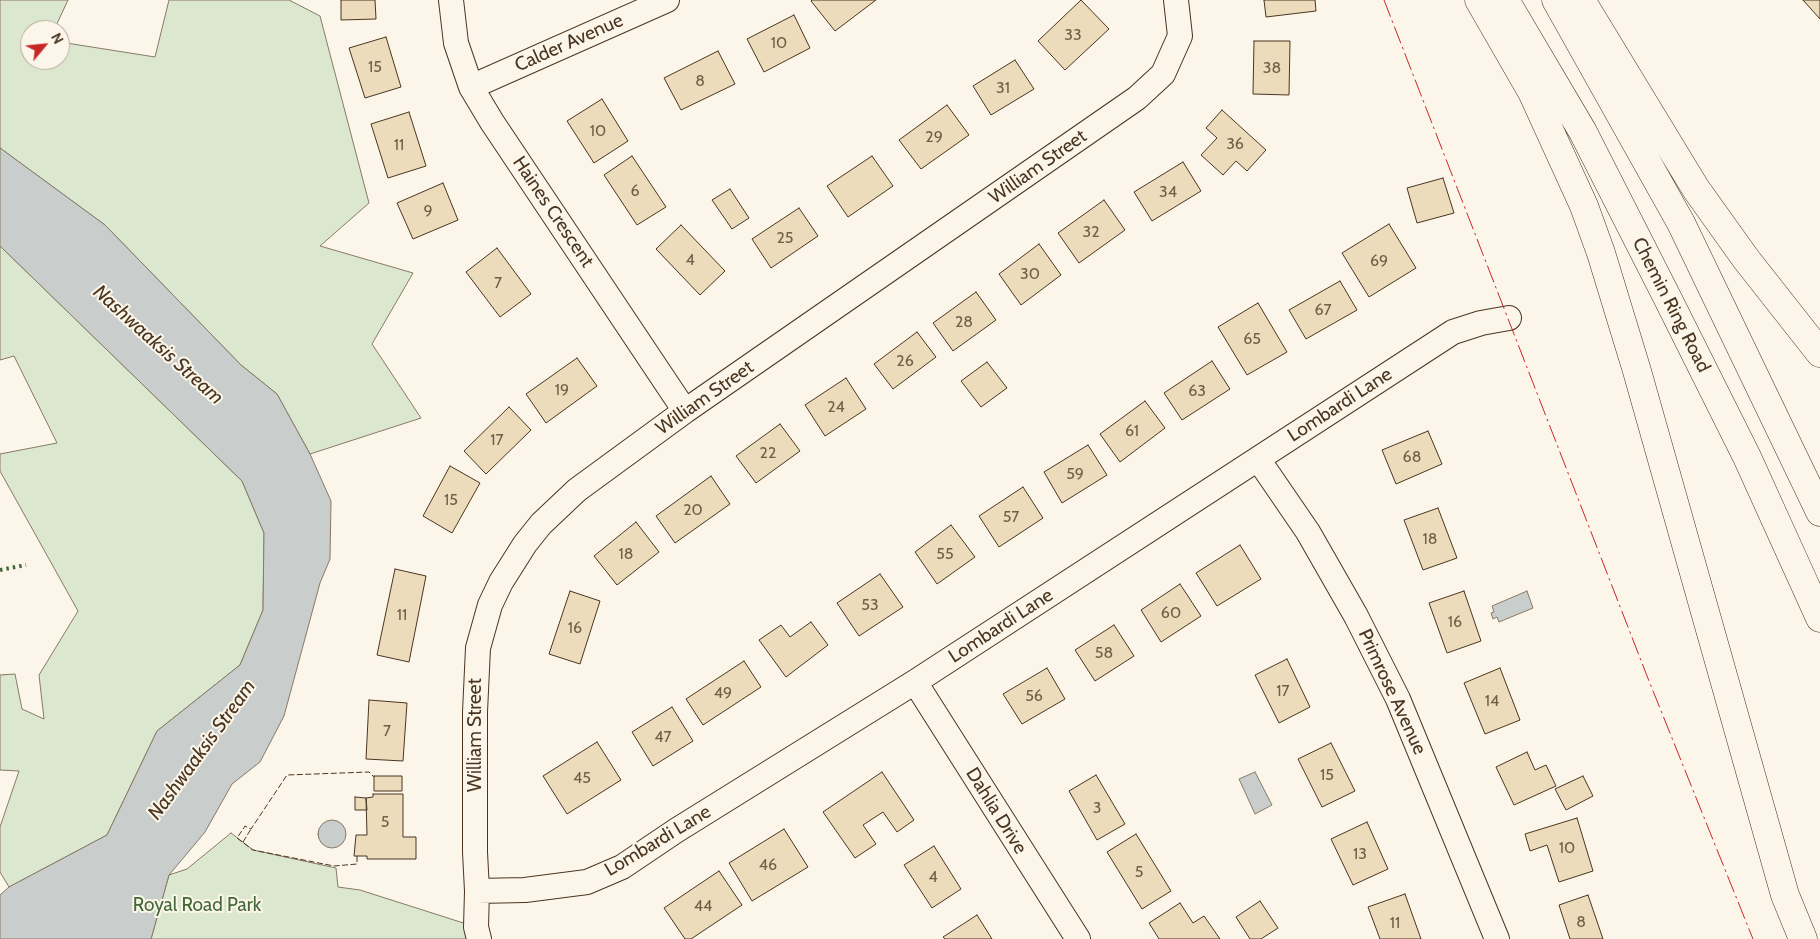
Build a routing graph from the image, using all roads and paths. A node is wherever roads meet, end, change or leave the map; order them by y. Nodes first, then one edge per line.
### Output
1 (451, 0) edge
2 (667, 0) edge
3 (1176, 0) edge
4 (1479, 0) edge
5 (1505, 0) edge
6 (1556, 0) edge
7 (1581, 0) edge
8 (471, 87) junction
9 (1510, 318) dead end
10 (1820, 353) edge
11 (685, 411) junction
12 (1258, 459) junction
13 (1820, 512) edge
14 (1820, 618) edge
15 (915, 682) junction
16 (477, 891) junction
17 (479, 939) edge
18 (1078, 939) edge
19 (1497, 939) edge
20 (1803, 939) edge

1 - 8 street, Haines Crescent
2 - 8 street, Calder Avenue
3 - 11 street, William Street
4 - 20 highway
5 - 14 highway, Chemin Ring Road
6 - 13 highway
7 - 10 highway
8 - 11 street, Haines Crescent
9 - 12 street, Lombardi Lane
11 - 16 street, William Street
12 - 15 street, Lombardi Lane
12 - 19 street, Primrose Avenue
15 - 16 street, Lombardi Lane
15 - 18 street, Dahlia Drive
16 - 17 street, William Street

